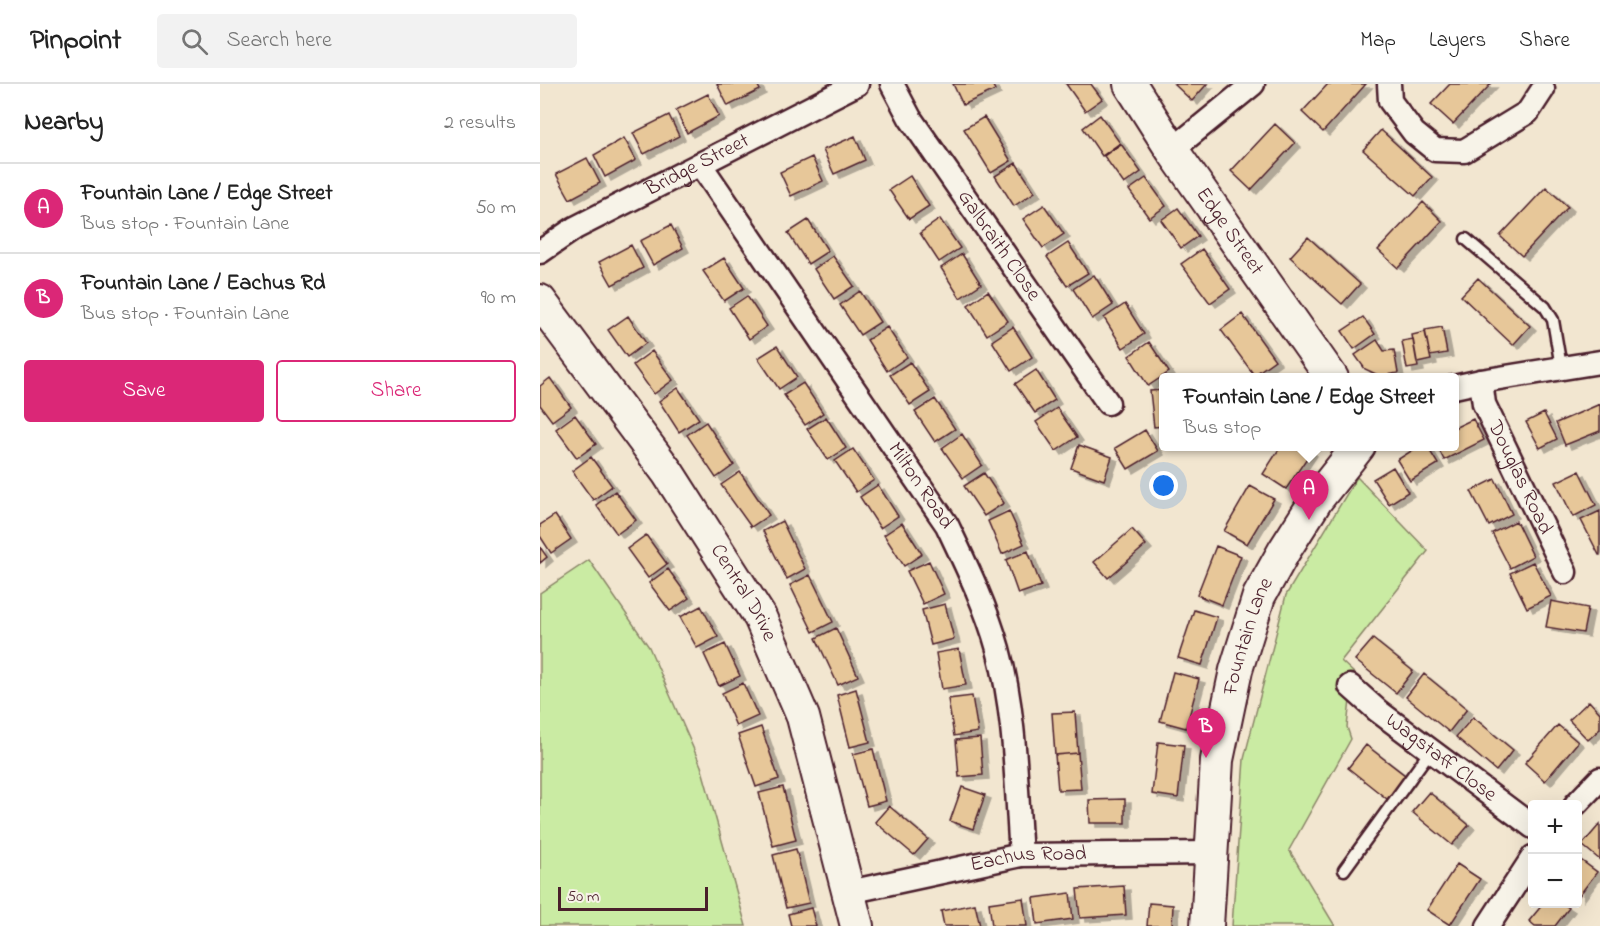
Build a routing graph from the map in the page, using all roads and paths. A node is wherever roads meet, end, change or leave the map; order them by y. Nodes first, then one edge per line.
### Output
1 (857, 84) edge
2 (892, 84) edge
3 (1130, 84) edge
4 (1253, 84) edge
5 (1389, 84) edge
6 (1543, 89) dead end
7 (1172, 150) junction
8 (700, 164) junction
9 (1466, 239) dead end
10 (540, 252) edge
11 (540, 301) edge
12 (1600, 362) edge
13 (1561, 367) junction
14 (1328, 373) edge
15 (1481, 381) junction
16 (1459, 386) edge
17 (1108, 404) dead end
18 (1356, 451) edge
19 (1565, 572) dead end
20 (1350, 686) dead end
21 (1431, 750) junction
22 (1600, 779) edge
23 (1580, 800) edge
24 (1528, 822) edge
25 (1210, 853) junction
26 (1021, 855) junction
27 (1528, 865) edge
28 (1344, 870) dead end
29 (849, 892) junction
30 (857, 926) edge
31 (1208, 926) edge
32 (1488, 926) edge

1 - 8 street, Bridge Street
2 - 17 street, Galbraith Close
3 - 7 street, Edge Street
4 - 7 street
5 - 6 street
7 - 14 street, Edge Street
8 - 10 street, Bridge Street
8 - 26 street, Milton Road
9 - 13 lane
11 - 29 street, Central Drive
12 - 13 street
13 - 15 street
15 - 16 street
15 - 19 street, Douglas Road
18 - 25 street, Fountain Lane
20 - 21 street, Wagstaff Close
21 - 24 street, Wagstaff Close
21 - 28 lane
22 - 23 street
25 - 26 street, Eachus Road
25 - 31 street, Fountain Lane
26 - 29 street, Eachus Road
27 - 32 street
29 - 30 street, Central Drive

